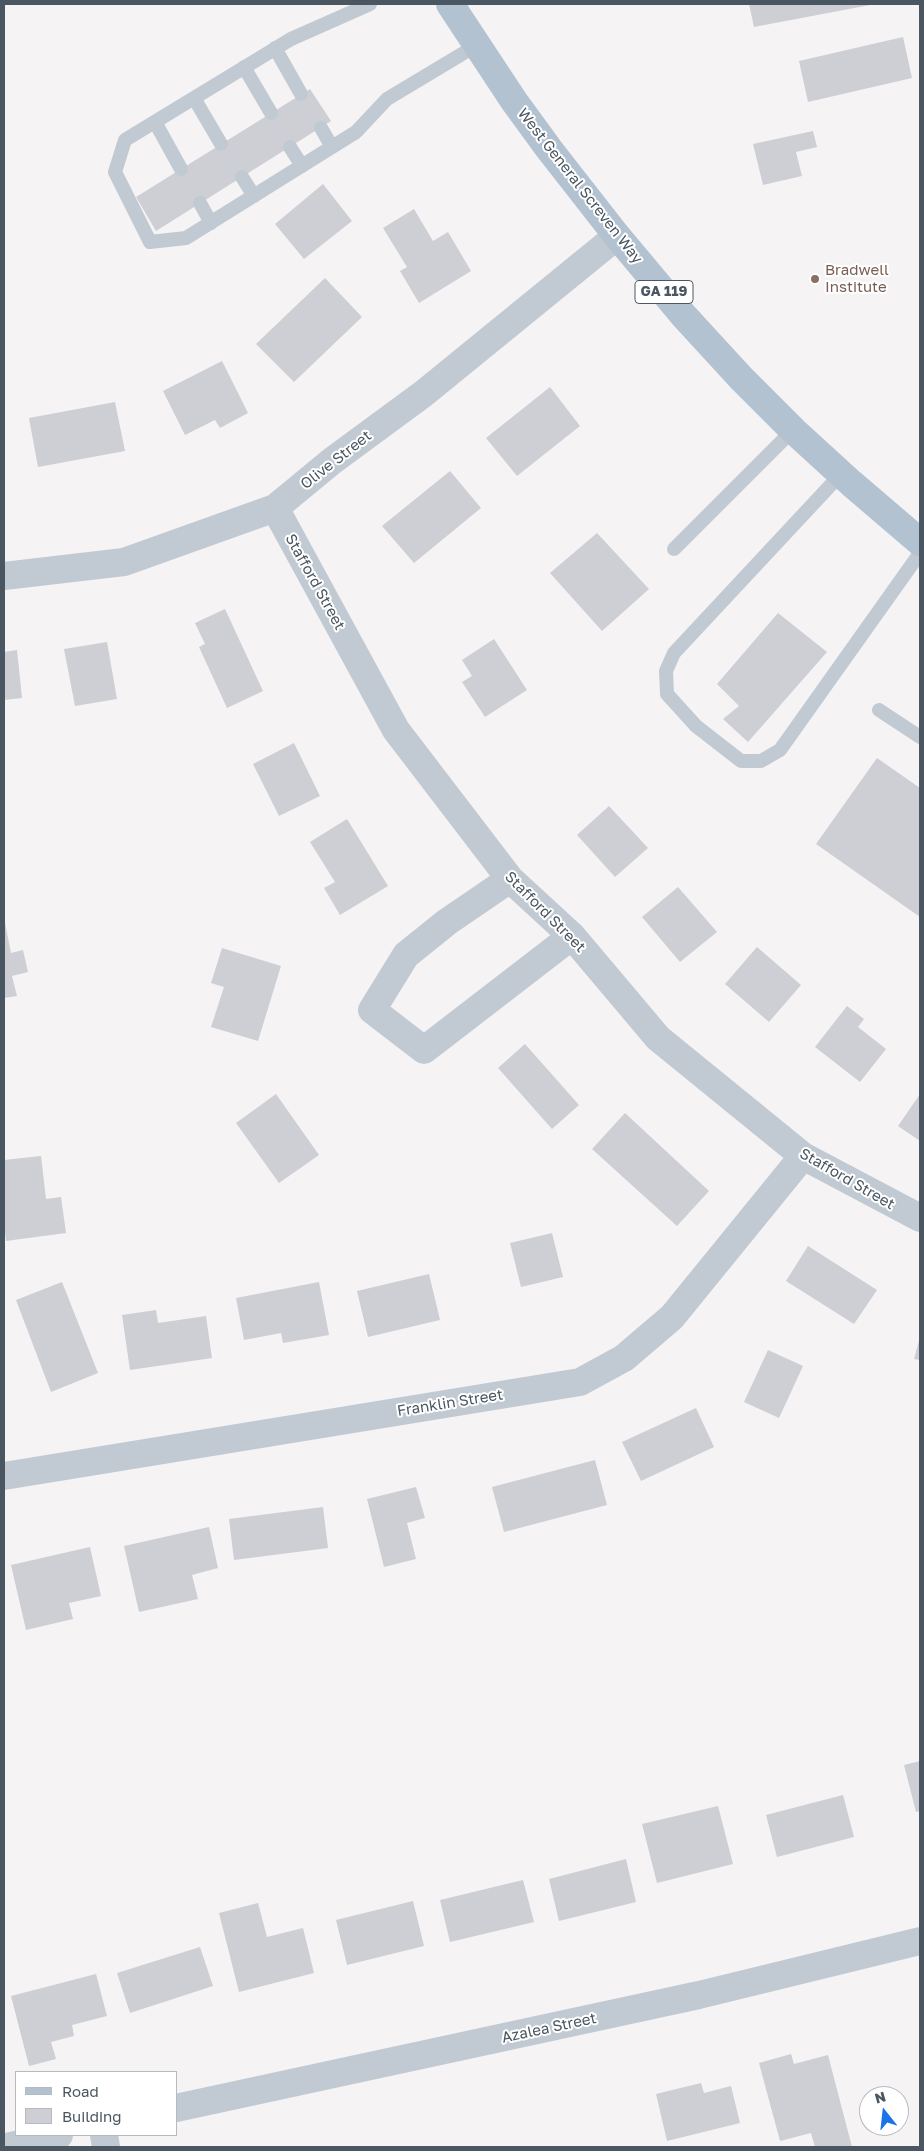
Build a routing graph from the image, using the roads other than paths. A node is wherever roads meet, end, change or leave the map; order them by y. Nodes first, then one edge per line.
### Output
1 (370, 4) edge
2 (450, 4) edge
3 (477, 45) junction
4 (275, 48) junction
5 (244, 67) junction
6 (301, 94) dead end
7 (194, 98) junction
8 (271, 113) dead end
9 (154, 122) junction
10 (321, 128) dead end
11 (222, 144) dead end
12 (290, 147) dead end
13 (332, 147) junction
14 (302, 166) junction
15 (181, 169) dead end
16 (242, 177) dead end
17 (254, 196) junction
18 (200, 203) dead end
19 (211, 223) junction
20 (617, 236) junction
21 (793, 430) junction
22 (841, 474) junction
23 (275, 508) junction
24 (920, 542) edge
25 (674, 549) dead end
26 (920, 553) edge
27 (4, 576) edge
28 (879, 710) dead end
29 (920, 737) edge
30 (510, 879) junction
31 (572, 936) junction
32 (803, 1156) junction
33 (920, 1218) edge
34 (4, 1476) edge
35 (920, 1941) edge
36 (178, 2108) edge
37 (55, 2136) edge
38 (7, 2147) edge

1 - 4 lane
2 - 3 main road, West General Screven Way / GA 119
3 - 13 lane
3 - 20 main road, West General Screven Way / GA 119
4 - 5 lane
4 - 6 lane
5 - 7 lane
5 - 8 lane
7 - 9 lane
7 - 11 lane
9 - 15 lane
9 - 19 lane
10 - 13 lane
12 - 14 lane
13 - 14 lane
14 - 17 lane
16 - 17 lane
17 - 19 lane
18 - 19 lane
20 - 21 main road, West General Screven Way / GA 119
20 - 23 street, Olive Street
21 - 22 main road, West General Screven Way / GA 119
21 - 25 lane
22 - 24 main road, West General Screven Way / GA 119
22 - 26 lane
23 - 27 street, Olive Street
23 - 30 street, Stafford Street
28 - 29 lane
30 - 31 street, Stafford Street
30 - 31 street
31 - 32 street, Stafford Street
32 - 33 street, Stafford Street
32 - 34 street, Franklin Street
35 - 36 street, Azalea Street
37 - 38 street

